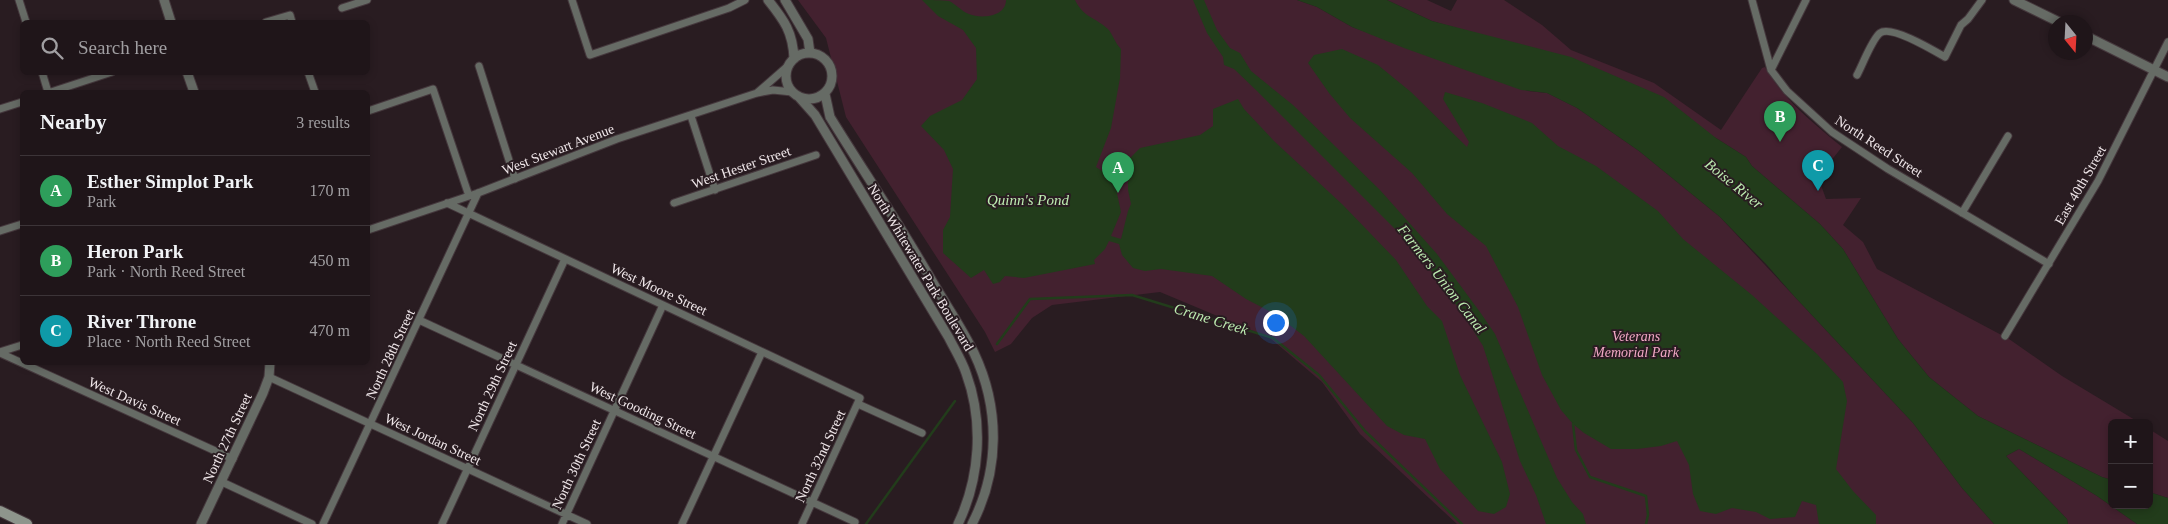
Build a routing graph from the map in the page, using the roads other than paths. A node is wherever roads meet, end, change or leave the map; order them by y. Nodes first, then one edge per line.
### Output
1 (19, 0) edge
2 (164, 0) edge
3 (367, 0) edge
4 (572, 0) edge
5 (745, 0) edge
6 (768, 0) edge
7 (785, 0) edge
8 (1752, 0) edge
9 (1806, 0) edge
10 (1982, 0) edge
11 (2014, 0) edge
12 (342, 8) dead end
13 (2048, 17) edge
14 (25, 20) edge
15 (170, 20) edge
16 (2093, 39) edge
17 (2168, 42) edge
18 (810, 53) junction
19 (791, 63) junction
20 (478, 66) dead end
21 (1771, 70) junction
22 (2155, 70) junction
23 (43, 75) edge
24 (103, 75) edge
25 (189, 75) edge
26 (309, 75) edge
27 (1858, 75) dead end
28 (2168, 77) edge
29 (49, 90) edge
30 (56, 90) edge
31 (193, 90) edge
32 (314, 90) edge
33 (757, 93) junction
34 (795, 94) junction
35 (825, 94) junction
36 (20, 103) edge
37 (0, 109) edge
38 (370, 110) edge
39 (691, 116) junction
40 (2008, 136) dead end
41 (816, 155) dead end
42 (515, 179) junction
43 (714, 190) junction
44 (478, 193) junction
45 (469, 196) junction
46 (447, 203) junction
47 (674, 203) dead end
48 (1962, 213) junction
49 (470, 214) junction
50 (20, 225) edge
51 (370, 229) edge
52 (0, 231) edge
53 (566, 259) junction
54 (2049, 264) junction
55 (664, 305) junction
56 (419, 320) junction
57 (2005, 336) dead end
58 (20, 346) edge
59 (762, 352) junction
60 (0, 353) edge
61 (20, 362) edge
62 (26, 365) edge
63 (270, 365) edge
64 (516, 365) junction
65 (269, 377) junction
66 (859, 401) junction
67 (615, 411) junction
68 (370, 424) junction
69 (922, 432) dead end
70 (713, 457) junction
71 (232, 459) junction
72 (468, 469) junction
73 (222, 482) junction
74 (812, 502) junction
75 (0, 511) edge
76 (566, 514) junction
77 (856, 522) dead end
78 (27, 524) edge
79 (202, 524) edge
80 (312, 524) edge
81 (323, 524) edge
82 (442, 524) edge
83 (562, 524) edge
84 (587, 524) edge
85 (682, 524) edge
86 (802, 524) edge
87 (958, 524) edge
88 (972, 524) edge

1 - 14 street
2 - 15 street
3 - 12 street
4 - 5 street
6 - 19 street
7 - 18 street
8 - 21 street, North Reed Street
9 - 21 street
10 - 27 street
11 - 13 street
16 - 22 street
17 - 22 street, East 40th Street
18 - 19 street
18 - 35 street
19 - 33 street, West Stewart Avenue
19 - 34 street
20 - 42 street
21 - 48 street, North Reed Street
22 - 28 street
22 - 54 street, East 40th Street
23 - 29 street
24 - 30 street
25 - 31 street
26 - 32 street
33 - 34 street, West Stewart Avenue
33 - 39 street, West Stewart Avenue
34 - 35 street
34 - 87 street, North Whitewater Park Boulevard
35 - 88 street, North Whitewater Park Boulevard
36 - 37 street
38 - 45 street
39 - 42 street, West Stewart Avenue
39 - 43 street
40 - 48 street
41 - 43 street, West Hester Street
42 - 44 street, West Stewart Avenue
43 - 47 street, West Hester Street
44 - 45 street, West Stewart Avenue
44 - 49 street, North 28th Street
45 - 46 street, West Stewart Avenue
46 - 49 street, West Moore Street
46 - 51 street, West Stewart Avenue
48 - 54 street, North Reed Street
49 - 53 street, West Moore Street
49 - 56 street, North 28th Street
50 - 52 street
53 - 55 street, West Moore Street
53 - 64 street, North 29th Street
54 - 57 street, East 40th Street
55 - 59 street, West Moore Street
55 - 67 street, North 30th Street
56 - 64 street, West Gooding Street
56 - 68 street, North 28th Street
58 - 60 street
59 - 66 street, West Moore Street
59 - 70 street
60 - 61 street, West Davis Street
62 - 71 street, West Davis Street
63 - 65 street, North 27th Street
64 - 67 street, West Gooding Street
64 - 72 street, North 29th Street
65 - 68 street, West Jordan Street
65 - 71 street, North 27th Street
66 - 69 street, West Moore Street
66 - 74 street, North 32nd Street
67 - 70 street, West Gooding Street
67 - 76 street, North 30th Street
68 - 72 street, West Jordan Street
68 - 81 street, North 28th Street
70 - 74 street, West Gooding Street
70 - 85 street
71 - 73 street, North 27th Street
72 - 76 street, West Jordan Street
72 - 82 street, North 29th Street
73 - 79 street, North 27th Street
73 - 80 street
74 - 77 street, West Gooding Street
74 - 86 street, North 32nd Street
75 - 78 main road
76 - 83 street, North 30th Street
76 - 84 street, West Jordan Street

